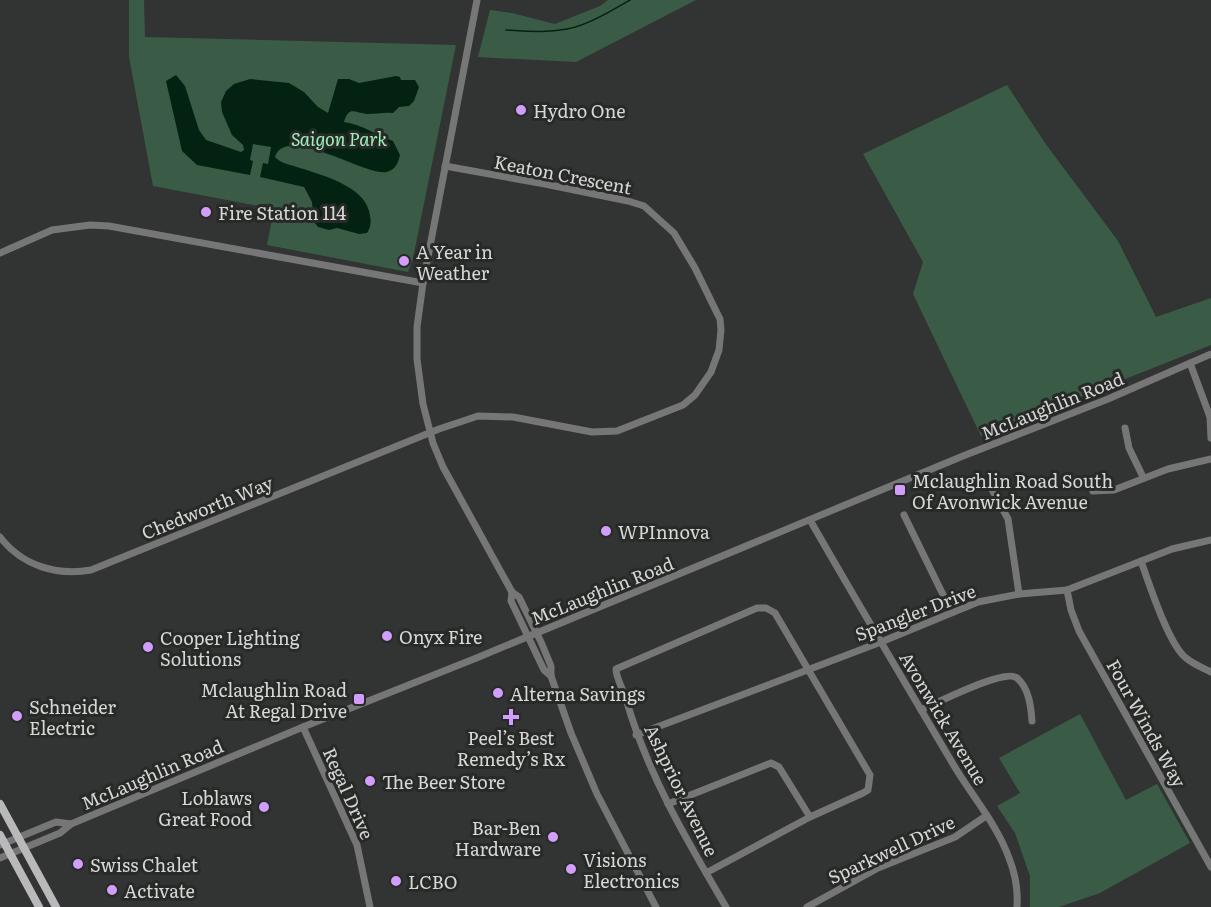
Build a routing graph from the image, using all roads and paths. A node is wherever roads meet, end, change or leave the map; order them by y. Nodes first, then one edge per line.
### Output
1 (477, 0) edge
2 (445, 166) junction
3 (0, 254) edge
4 (423, 283) junction
5 (1211, 354) edge
6 (1190, 363) junction
7 (1125, 428) dead end
8 (429, 432) junction
9 (1211, 438) edge
10 (1211, 459) edge
11 (1143, 477) junction
12 (988, 482) dead end
13 (1093, 491) dead end
14 (904, 515) dead end
15 (810, 520) junction
16 (0, 537) edge
17 (1211, 540) edge
18 (1141, 561) junction
19 (1066, 590) junction
20 (512, 592) junction
21 (1019, 594) junction
22 (951, 611) junction
23 (537, 633) junction
24 (528, 636) junction
25 (881, 642) junction
26 (808, 668) junction
27 (1211, 672) edge
28 (551, 676) junction
29 (921, 710) junction
30 (1032, 721) dead end
31 (303, 727) junction
32 (636, 735) junction
33 (0, 804) edge
34 (668, 804) junction
35 (986, 816) junction
36 (810, 818) junction
37 (71, 824) junction
38 (19, 837) junction
39 (2, 841) edge
40 (24, 848) junction
41 (10, 854) junction
42 (0, 858) edge
43 (1211, 867) edge
44 (706, 873) junction
45 (39, 907) edge
46 (56, 907) edge
47 (370, 907) edge
48 (656, 907) edge
49 (726, 907) edge
50 (807, 907) edge
51 (1017, 907) edge

1 - 2 street
2 - 4 street
2 - 8 street, Keaton Crescent
3 - 4 street
4 - 8 street
5 - 6 street, McLaughlin Road
6 - 9 street
6 - 15 street, McLaughlin Road
7 - 11 street
8 - 16 street, Chedworth Way
8 - 20 street
10 - 11 street
11 - 13 street
12 - 21 street
14 - 22 street
15 - 23 street, McLaughlin Road
15 - 25 street, Avonwick Avenue
17 - 18 street, Spangler Drive
18 - 19 street, Spangler Drive
18 - 27 street
19 - 21 street, Spangler Drive
19 - 43 street, Four Winds Way
20 - 23 street
20 - 24 street
21 - 22 street, Spangler Drive
22 - 25 street, Spangler Drive
23 - 24 street, McLaughlin Road
23 - 28 street
24 - 28 street
24 - 31 street, McLaughlin Road
25 - 26 street, Spangler Drive
25 - 29 street, Avonwick Avenue
26 - 32 street, Spangler Drive
26 - 32 street, Ashprior Avenue
26 - 36 street
28 - 48 street
29 - 30 street
29 - 35 street, Avonwick Avenue
31 - 37 street, McLaughlin Road
31 - 47 street, Regal Drive
32 - 34 street, Ashprior Avenue
33 - 38 main road
34 - 36 street
34 - 44 street, Ashprior Avenue
35 - 50 street, Sparkwell Drive
35 - 51 street, Avonwick Avenue
36 - 44 street
37 - 38 street, McLaughlin Road
37 - 40 street, McLaughlin Road
38 - 39 street, McLaughlin Road
38 - 40 main road
39 - 41 main road
40 - 41 street, McLaughlin Road
40 - 46 main road
41 - 42 street, McLaughlin Road
41 - 45 main road
44 - 49 street, Ashprior Avenue

